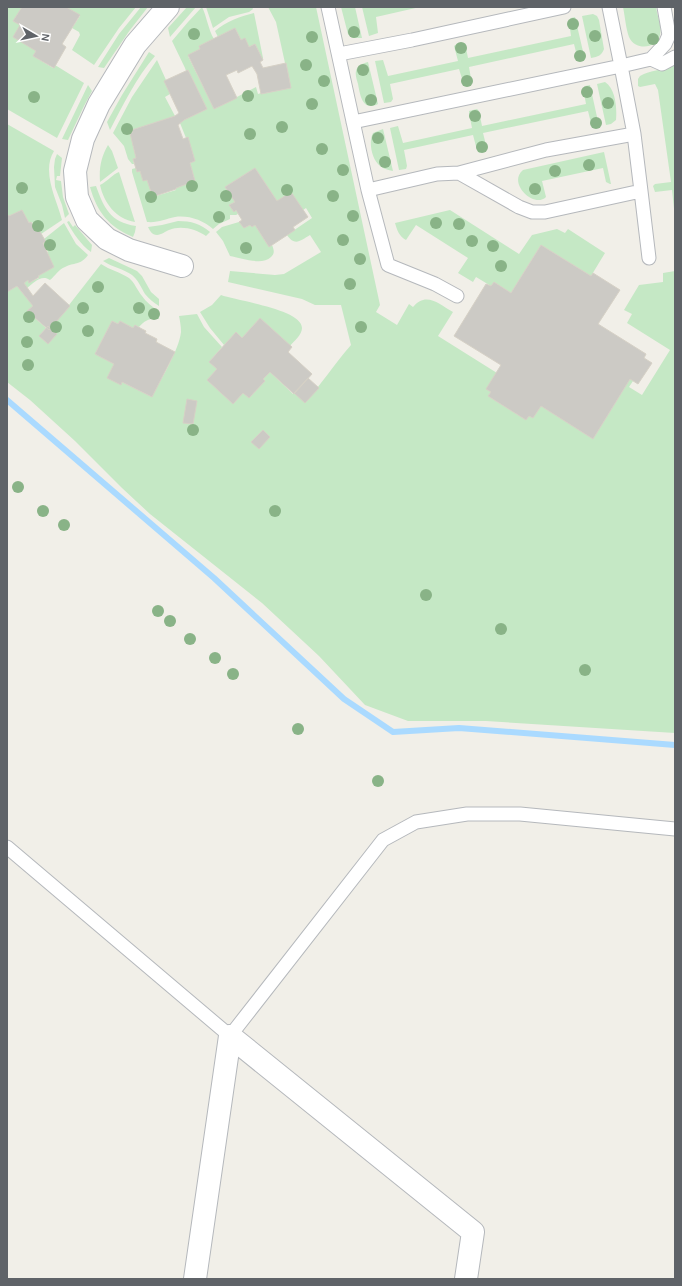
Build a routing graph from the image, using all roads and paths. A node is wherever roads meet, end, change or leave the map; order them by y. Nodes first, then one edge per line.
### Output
1 (168, 7) edge
2 (328, 7) edge
3 (564, 7) edge
4 (609, 7) edge
5 (664, 7) edge
6 (339, 54) junction
7 (675, 57) edge
8 (651, 59) junction
9 (621, 66) junction
10 (353, 122) junction
11 (634, 134) junction
12 (459, 173) junction
13 (368, 190) junction
14 (641, 191) junction
15 (649, 258) dead end
16 (182, 266) dead end
17 (457, 296) dead end
18 (675, 829) edge
19 (7, 847) edge
20 (230, 1036) junction
21 (195, 1279) edge
22 (466, 1279) edge

1 - 16 street
2 - 6 lane
3 - 6 lane
4 - 9 lane
5 - 8 lane
6 - 10 lane
7 - 8 lane
8 - 9 lane
9 - 10 lane
9 - 11 lane
10 - 13 lane
11 - 12 lane
11 - 14 lane
12 - 13 lane
12 - 14 lane
13 - 17 lane
14 - 15 lane
18 - 20 lane
19 - 20 lane
20 - 21 street
20 - 22 street

